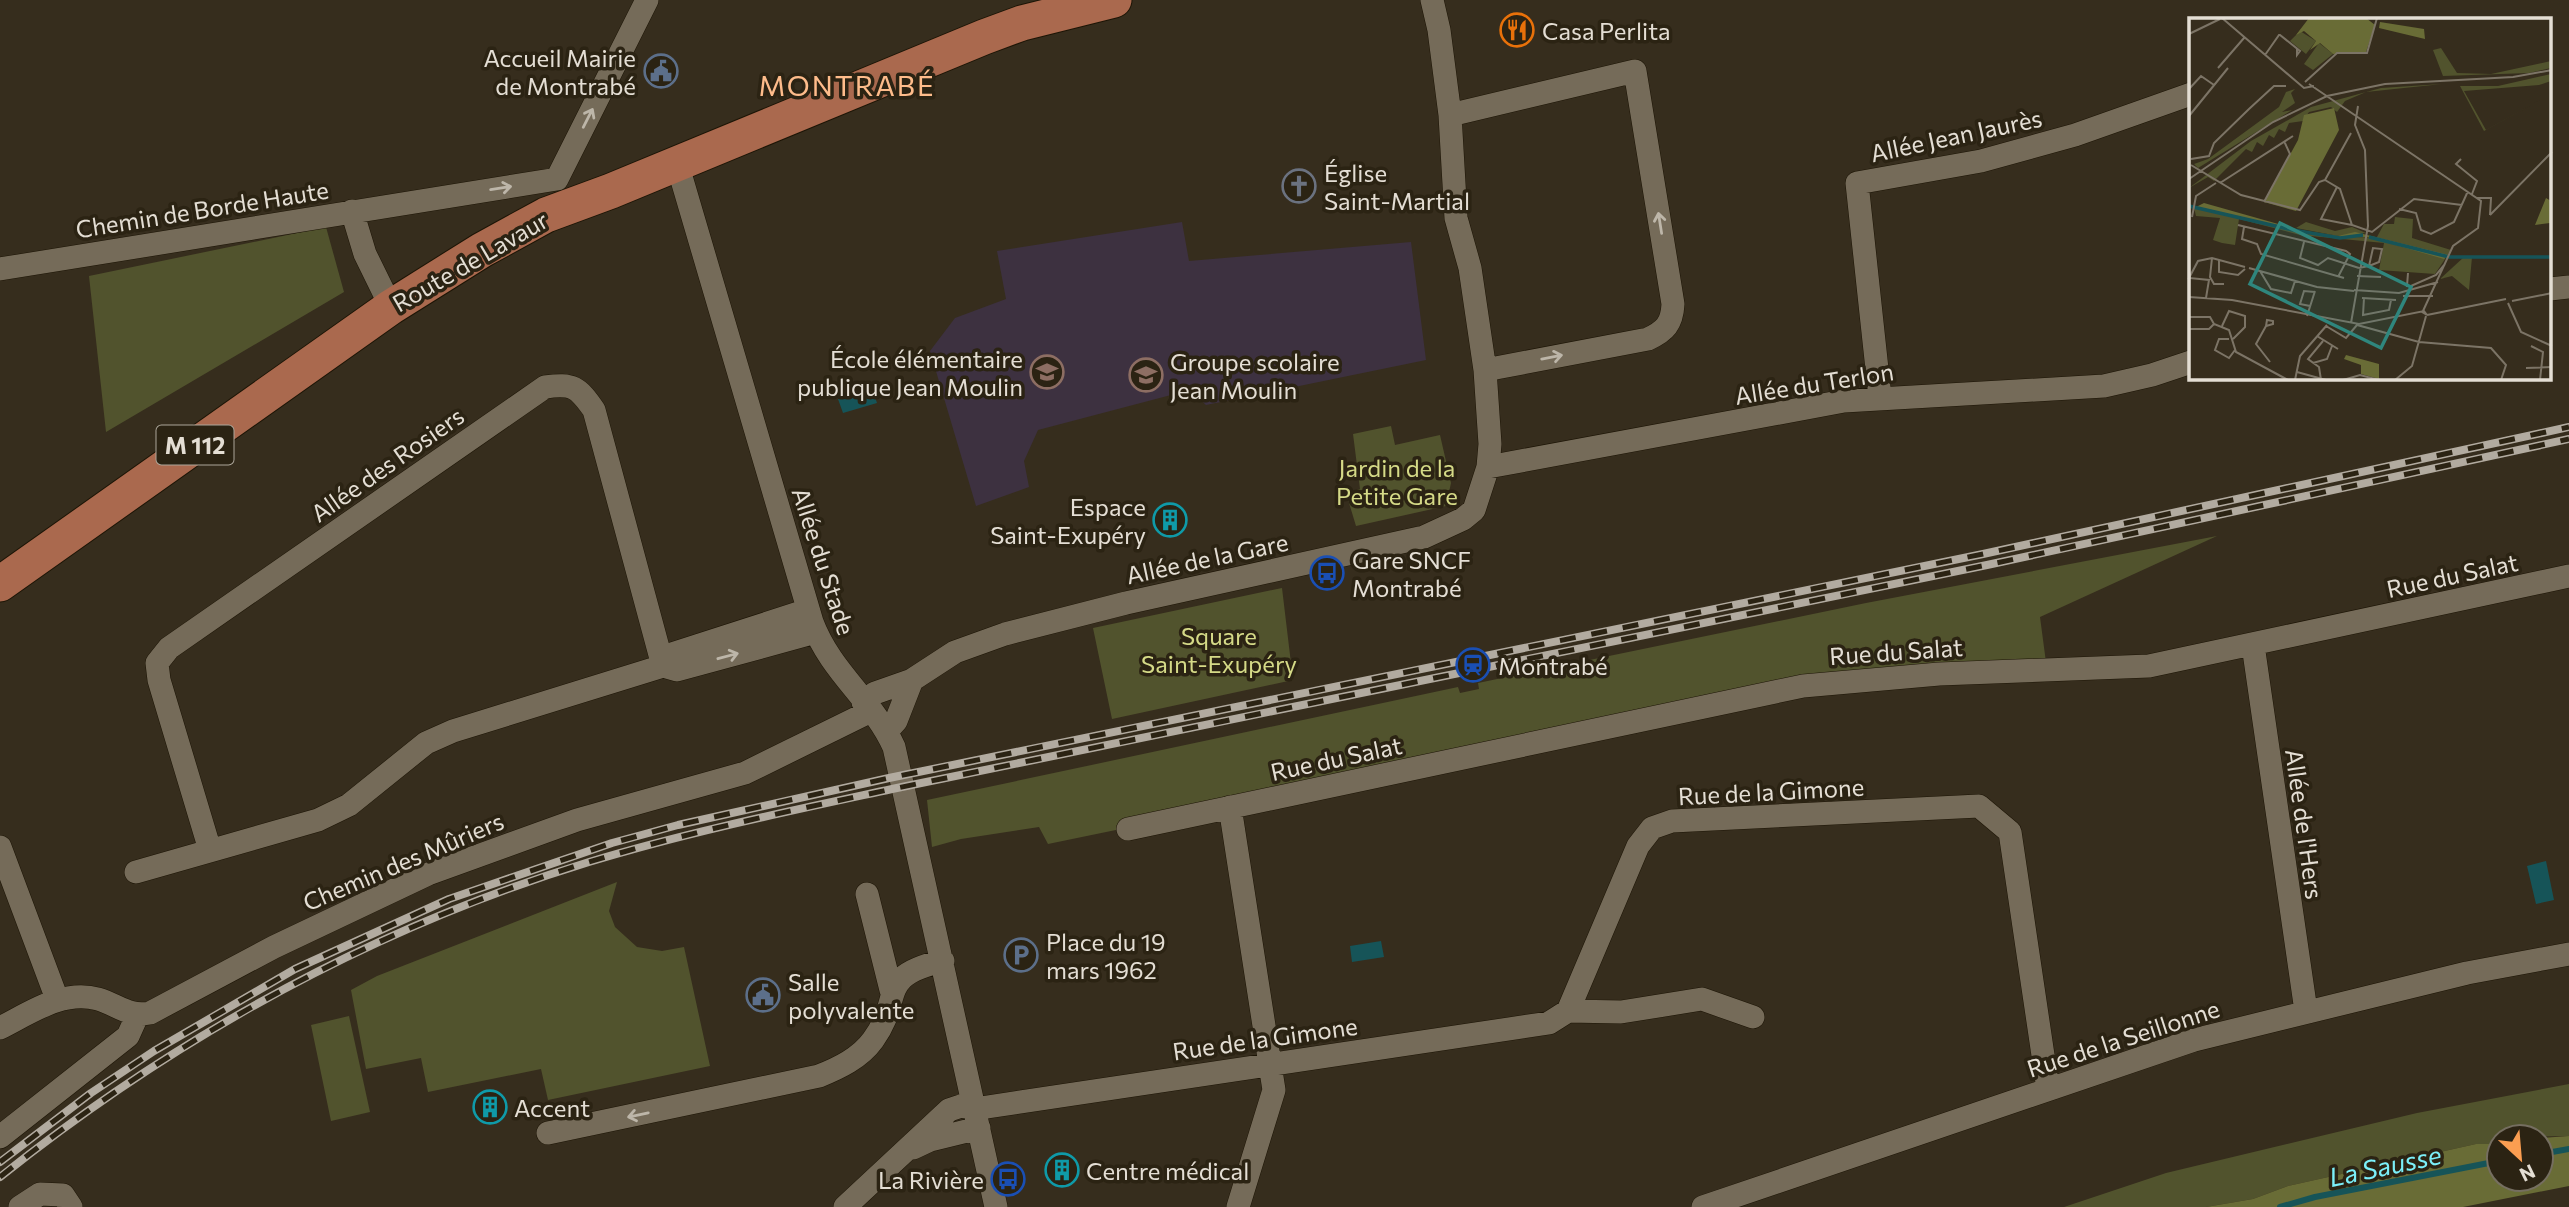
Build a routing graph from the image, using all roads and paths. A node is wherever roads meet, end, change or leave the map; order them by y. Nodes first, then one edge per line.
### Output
1 (647, 0) edge
2 (1114, 0) edge
3 (1432, 0) edge
4 (1021, 12) edge
5 (2189, 95) edge
6 (1450, 115) junction
7 (677, 163) junction
8 (352, 211) junction
9 (0, 269) edge
10 (391, 307) junction
11 (2189, 363) edge
12 (1485, 370) junction
13 (1880, 397) junction
14 (1488, 467) junction
15 (2569, 576) edge
16 (0, 584) edge
17 (808, 610) junction
18 (816, 632) junction
19 (2253, 645) junction
20 (663, 666) junction
21 (912, 680) junction
22 (867, 706) junction
23 (887, 731) junction
24 (1230, 807) junction
25 (1128, 829) dead end
26 (0, 847) edge
27 (210, 850) junction
28 (136, 872) dead end
29 (867, 894) dead end
30 (2569, 954) edge
31 (943, 961) junction
32 (891, 990) junction
33 (57, 999) junction
34 (2306, 1011) junction
35 (1568, 1012) junction
36 (136, 1016) junction
37 (1753, 1017) dead end
38 (0, 1028) edge
39 (1268, 1064) junction
40 (2048, 1089) junction
41 (975, 1113) junction
42 (548, 1133) dead end
43 (0, 1137) edge
44 (20, 1207) edge
45 (71, 1207) edge
46 (845, 1207) edge
47 (996, 1207) edge
48 (1238, 1207) edge
49 (1703, 1207) edge

8 -> 1 street
2 - 4 main road, Route de Lavaur / M 112
3 - 6 street, Allée de la Gare
4 - 7 main road, Route de Lavaur / M 112
5 - 13 street, Allée Jean Jaurès
6 - 12 street, Allée de la Gare
12 -> 6 street
7 - 10 main road, Route de Lavaur / M 112
7 - 17 street, Allée du Stade
8 - 9 street, Chemin de Borde Haute
8 - 10 street, Chemin de Borde Haute
10 - 16 main road, Route de Lavaur / M 112
11 - 13 street, Allée du Terlon
12 - 14 street, Allée de la Gare
13 - 14 street, Allée du Terlon
14 - 21 street, Allée de la Gare
15 - 19 street, Rue du Salat
17 - 18 street, Allée du Stade
17 - 20 street
20 -> 18 street
18 - 22 street, Allée du Stade
19 - 24 street, Rue du Salat
19 - 34 street, Allée de l'Hers
20 - 27 street
20 - 27 street, Allée des Rosiers
21 - 22 street, Allée de la Gare
21 - 23 street
22 - 23 street, Allée du Stade
22 - 36 street, Chemin des Mûriers
23 - 31 street, Allée du Stade
24 - 25 street, Rue du Salat
24 - 39 street
26 - 33 street
27 - 28 street
29 - 32 street
30 - 34 street, Rue de la Seillonne
31 - 32 street
31 - 41 street, Allée du Stade
32 -> 42 street
33 - 36 street
33 - 38 street
34 - 40 street, Rue de la Seillonne
35 - 37 street
35 - 39 street, Rue de la Gimone
35 - 40 street, Rue de la Gimone
36 - 43 street
39 - 41 street, Rue de la Gimone
39 - 48 street
40 - 49 street, Rue de la Seillonne
41 - 46 street, Rue de la Gimone
41 - 47 street, Allée du Stade
44 - 45 street

